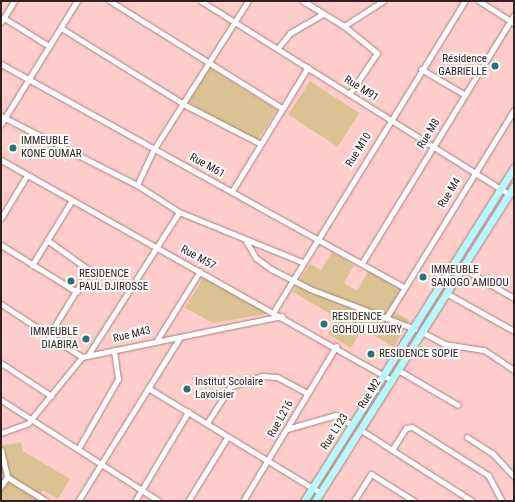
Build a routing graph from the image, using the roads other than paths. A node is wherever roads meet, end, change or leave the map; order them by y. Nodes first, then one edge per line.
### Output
1 (14, 1) edge
2 (77, 1) edge
3 (110, 1) edge
4 (201, 1) edge
5 (248, 1) edge
6 (303, 1) edge
7 (384, 1) edge
8 (465, 1) edge
9 (479, 1) edge
10 (323, 14) junction
11 (514, 15) edge
12 (2, 20) edge
13 (235, 22) junction
14 (512, 22) edge
15 (344, 26) junction
16 (61, 28) junction
17 (49, 46) junction
18 (278, 48) junction
19 (1, 64) edge
20 (210, 64) junction
21 (308, 67) junction
22 (421, 69) junction
23 (28, 79) junction
24 (350, 93) junction
25 (465, 95) junction
26 (185, 105) junction
27 (282, 108) junction
28 (514, 110) edge
29 (3, 118) edge
30 (390, 119) junction
31 (1, 124) edge
32 (261, 144) junction
33 (434, 146) junction
34 (154, 149) junction
35 (1, 160) edge
36 (514, 168) edge
37 (475, 173) junction
38 (27, 176) junction
39 (137, 185) junction
40 (514, 186) edge
41 (501, 189) junction
42 (232, 191) junction
43 (509, 194) junction
44 (72, 200) junction
45 (179, 212) junction
46 (1, 218) edge
47 (317, 238) junction
48 (47, 240) junction
49 (246, 241) junction
50 (1, 245) edge
51 (158, 248) junction
52 (302, 262) junction
53 (362, 263) junction
54 (32, 265) junction
55 (462, 268) junction
56 (200, 271) junction
57 (292, 279) junction
58 (403, 286) junction
59 (77, 292) junction
60 (446, 293) junction
61 (514, 298) edge
62 (1, 304) edge
63 (274, 311) junction
64 (282, 316) junction
65 (386, 318) junction
66 (415, 329) junction
67 (514, 331) edge
68 (422, 332) junction
69 (49, 335) junction
70 (180, 337) junction
71 (157, 340) junction
72 (336, 346) junction
73 (114, 350) junction
74 (88, 355) junction
75 (82, 356) junction
76 (1, 363) edge
77 (398, 370) junction
78 (514, 370) edge
79 (384, 376) junction
80 (392, 380) junction
81 (148, 388) junction
82 (306, 393) junction
83 (51, 396) junction
84 (1, 400) edge
85 (458, 405) dead end
86 (188, 412) junction
87 (31, 419) junction
88 (207, 423) junction
89 (352, 425) junction
90 (287, 429) junction
91 (361, 430) junction
92 (1, 433) edge
93 (228, 436) junction
94 (467, 437) dead end
95 (1, 450) edge
96 (78, 450) junction
97 (392, 450) junction
98 (268, 461) junction
99 (101, 464) junction
100 (7, 476) junction
101 (514, 477) edge
102 (1, 486) edge
103 (312, 488) junction
104 (141, 490) junction
105 (321, 493) junction
106 (46, 501) edge
107 (78, 501) edge
108 (134, 501) edge
109 (159, 501) edge
110 (188, 501) edge
111 (243, 501) edge
112 (304, 501) edge
113 (315, 501) edge
114 (354, 501) edge
115 (414, 501) edge
116 (472, 501) edge
117 (502, 501) edge

1 - 12 street
2 - 16 street
3 - 20 street
4 - 13 street, Rue M91
5 - 13 street
6 - 10 street
7 - 15 street
8 - 22 street, Rue M10
9 - 14 street
10 - 15 street
10 - 18 street
11 - 14 street, Rue M8
12 - 17 street
13 - 18 street, Rue M91
13 - 20 street
14 - 25 street, Rue M8
15 - 24 street
16 - 17 street
16 - 26 street
17 - 23 street
18 - 21 street, Rue M91
19 - 23 street, Rue M61
20 - 26 street
20 - 27 street
21 - 24 street, Rue M91
21 - 27 street
22 - 25 street
22 - 30 street, Rue M10
23 - 29 street
23 - 34 street, Rue M61
24 - 30 street, Rue M91
25 - 33 street, Rue M8
26 - 32 street
26 - 34 street
27 - 32 street
28 - 37 street, Rue M4
29 - 31 street
29 - 39 street
30 - 33 street, Rue M91
30 - 47 street, Rue M10
32 - 42 street
33 - 37 street, Rue M91
33 - 53 street, Rue M8
34 - 39 street
34 - 42 street, Rue M61
35 - 38 street, Rue M57
36 - 41 main road, Rue L123
37 - 41 street, Rue M91
37 - 58 street, Rue M4
38 - 44 street, Rue M57
38 - 46 street
39 - 45 street
40 - 43 main road, Rue M2
41 - 43 street, Rue M91
41 - 66 main road, Rue L123
42 - 47 street, Rue M61
43 - 55 main road, Rue M2
44 - 48 street
44 - 51 street, Rue M57
45 - 49 street
45 - 51 street
47 - 52 street, Rue M10
47 - 53 street, Rue M61
48 - 54 street
48 - 59 street
49 - 52 street
49 - 57 street
50 - 54 street
51 - 56 street, Rue M57
51 - 74 street
52 - 57 street, Rue M10
53 - 58 street, Rue M61
54 - 59 street
55 - 60 main road, Rue M2
55 - 61 street
56 - 63 street, Rue M57
56 - 71 street
57 - 63 street, Rue M10
57 - 65 street
58 - 65 street, Rue M4
59 - 69 street
60 - 67 street
60 - 68 main road, Rue M2
62 - 69 street
63 - 64 street, Rue M57
64 - 70 street, Rue M43
64 - 72 street, Rue M57
65 - 66 street
66 - 79 main road, Rue L123
68 - 77 main road, Rue M2
68 - 78 street
69 - 75 street
70 - 71 street, Rue M43
70 - 81 street
71 - 73 street, Rue M43
72 - 79 street, Rue M57
72 - 82 street, Rue L216
73 - 74 street, Rue M43
73 - 96 street
74 - 75 street, Rue M43
75 - 83 street
76 - 83 street
77 - 80 main road, Rue M2
77 - 85 street
79 - 80 street, Rue M57
79 - 89 main road, Rue L123
80 - 91 main road, Rue M2
81 - 86 street
81 - 99 street
82 - 88 street
82 - 90 street, Rue L216
83 - 87 street
84 - 87 street
86 - 88 street
86 - 104 street
87 - 92 street
87 - 96 street
88 - 93 street
89 - 90 street
89 - 103 main road, Rue L123
90 - 98 street, Rue L216
91 - 97 street
91 - 105 main road, Rue M2
93 - 98 street
93 - 110 street
94 - 101 street
95 - 100 street
96 - 99 street
97 - 116 street
97 - 117 street
98 - 103 street
98 - 111 street, Rue L216
99 - 104 street
99 - 107 street
100 - 102 street
100 - 106 street
103 - 105 street
103 - 112 main road, Rue L123
104 - 108 street
104 - 109 street
105 - 113 main road, Rue M2
114 - 115 street

